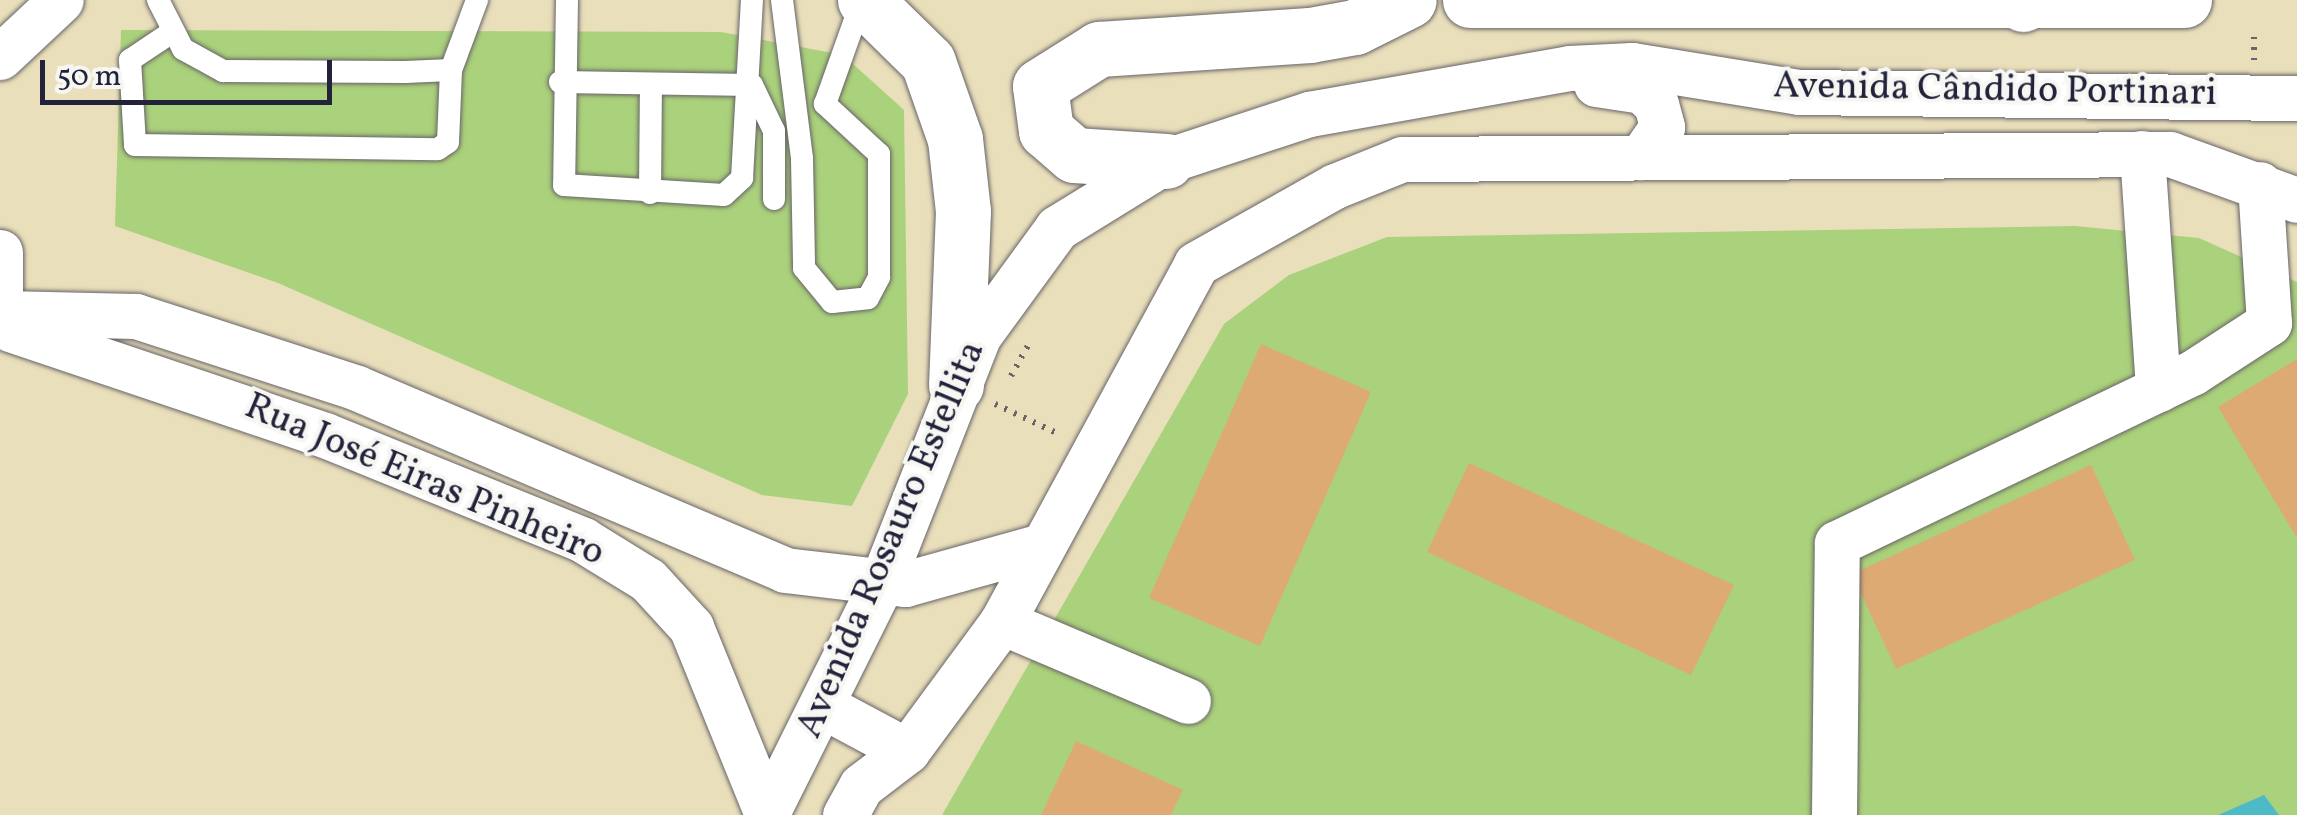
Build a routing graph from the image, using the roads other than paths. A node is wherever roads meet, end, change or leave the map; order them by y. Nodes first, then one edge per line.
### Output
1 (61, 0) edge
2 (158, 0) edge
3 (477, 0) edge
4 (568, 0) edge
5 (752, 0) edge
6 (782, 0) edge
7 (863, 0) edge
8 (1409, 0) edge
9 (1470, 0) edge
10 (2184, 0) edge
11 (2027, 2) edge
12 (169, 34) junction
13 (0, 57) edge
14 (450, 70) junction
15 (560, 82) junction
16 (1500, 82) junction
17 (651, 84) junction
18 (752, 85) junction
19 (2198, 95) junction
20 (2297, 98) edge
21 (2142, 154) junction
22 (1844, 155) junction
23 (1642, 157) junction
24 (1166, 161) junction
25 (650, 192) junction
26 (2278, 192) edge
27 (774, 199) dead end
28 (1230, 240) joint
29 (0, 252) edge
30 (2283, 315) edge
31 (1, 322) edge
32 (2158, 390) junction
33 (977, 395) junction
34 (1041, 546) junction
35 (882, 582) junction
36 (1002, 622) junction
37 (1188, 701) dead end
38 (825, 708) junction
39 (907, 751) junction
40 (766, 814) edge
41 (845, 815) edge
42 (1834, 815) edge

1 - 13 street
2 - 12 lane
3 - 14 lane
4 - 15 lane
5 - 18 lane
6 - 7 lane
7 - 33 main road
8 - 24 main road
9 - 11 main road
10 - 11 main road
12 - 14 lane
12 - 14 lane
15 - 17 lane
15 - 25 lane
16 - 19 street, Avenida Cândido Portinari
16 - 23 street
16 - 24 street, Avenida Cândido Portinari
17 - 18 lane
17 - 25 lane
18 - 25 lane
18 - 27 lane
19 - 20 street, Avenida Cândido Portinari
19 - 22 street
21 - 22 street, Avenida Cândido Portinari
21 - 26 street, Avenida Cândido Portinari
21 - 32 street
22 - 23 street, Avenida Cândido Portinari
23 - 28 street, Avenida Cândido Portinari
24 - 33 street, Avenida Rosauro Estellita
26 - 30 street
28 - 34 street, Avenida Rosauro Estellita
29 - 31 street
30 - 32 street
31 - 35 street
31 - 40 street, Rua José Eiras Pinheiro
32 - 42 street
33 - 35 street, Avenida Rosauro Estellita
34 - 35 street
34 - 36 street, Avenida Rosauro Estellita
35 - 38 street, Avenida Rosauro Estellita
36 - 37 street
36 - 39 street, Avenida Rosauro Estellita
38 - 39 street
38 - 40 street, Avenida Rosauro Estellita
39 - 41 street, Avenida Rosauro Estellita

